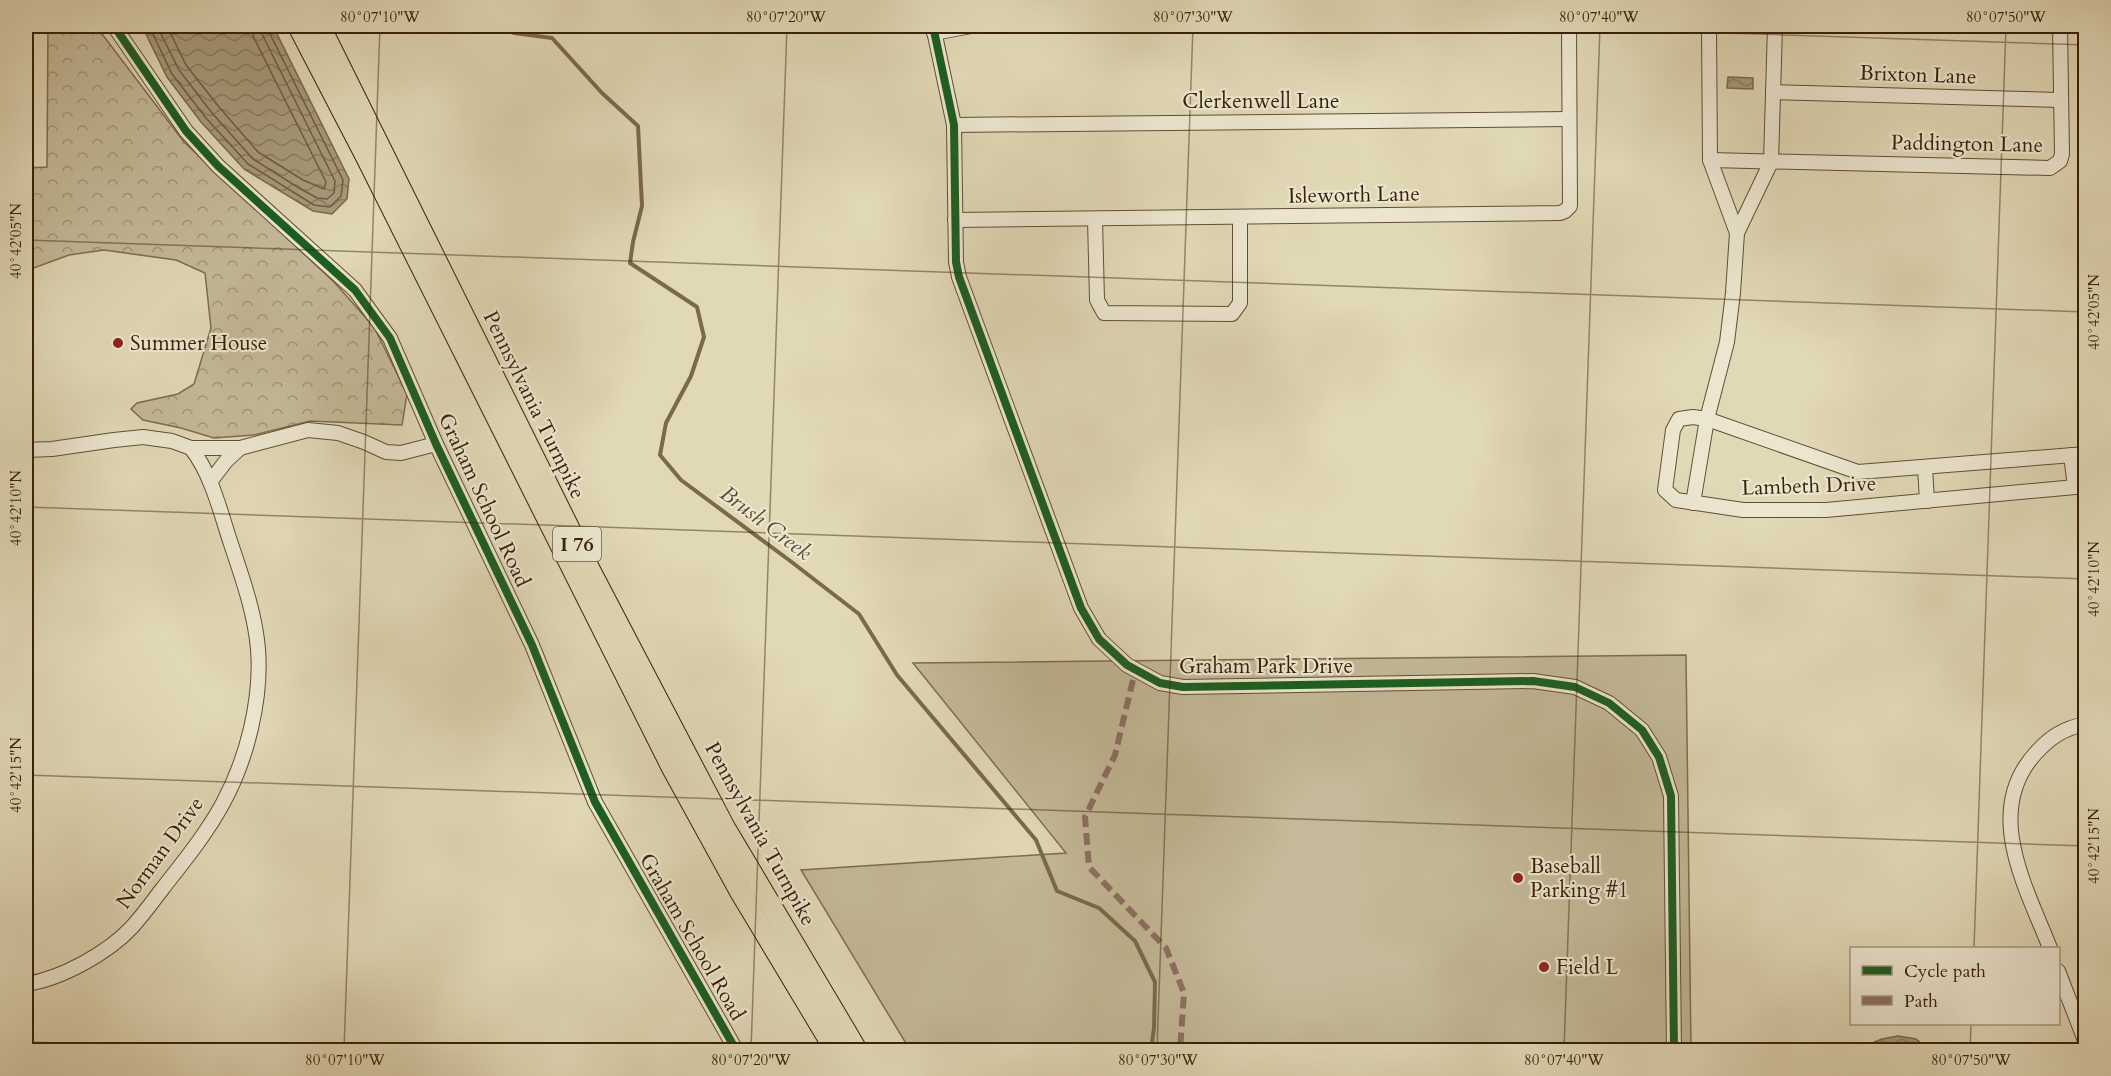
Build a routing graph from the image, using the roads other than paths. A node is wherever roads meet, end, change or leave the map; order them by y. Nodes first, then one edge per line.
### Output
1 (114, 26) edge
2 (298, 26) edge
3 (320, 26) edge
4 (971, 26) edge
5 (1569, 26) edge
6 (1709, 26) edge
7 (1775, 26) edge
8 (2060, 26) edge
9 (933, 29) edge
10 (1773, 92) junction
11 (2061, 100) junction
12 (1568, 119) junction
13 (954, 125) junction
14 (1710, 160) junction
15 (1772, 162) junction
16 (1239, 218) junction
17 (1095, 219) junction
18 (955, 220) junction
19 (1737, 233) junction
20 (1707, 419) junction
21 (436, 444) junction
22 (191, 448) junction
23 (240, 448) junction
24 (26, 450) edge
25 (2078, 455) edge
26 (1925, 467) junction
27 (210, 482) junction
28 (2080, 487) edge
29 (1927, 501) junction
30 (1693, 503) junction
31 (2085, 724) edge
32 (2050, 947) edge
33 (2060, 976) edge
34 (26, 984) edge
35 (2085, 1043) edge
36 (736, 1050) edge
37 (835, 1050) edge
38 (857, 1050) edge
39 (1674, 1050) edge

1 - 21 street, Graham School Road
2 - 37 highway, Pennsylvania Turnpike / I 76
3 - 38 highway, Pennsylvania Turnpike / I 76
4 - 9 street
5 - 12 street, Isleworth Lane
6 - 14 street
7 - 10 street
8 - 11 street, Paddington Lane
9 - 13 street, Graham Park Drive
10 - 11 street, Brixton Lane
10 - 15 street
11 - 15 street, Paddington Lane
12 - 13 street, Clerkenwell Lane
12 - 16 street, Isleworth Lane
13 - 18 street, Graham Park Drive
14 - 15 street
14 - 19 street
15 - 19 street
16 - 17 street, Isleworth Lane
16 - 17 street
17 - 18 street, Isleworth Lane
18 - 39 street, Graham Park Drive
19 - 20 street
20 - 26 street, Lambeth Drive
20 - 30 street
20 - 30 street, Lambeth Drive
21 - 23 street
21 - 36 street, Graham School Road
22 - 23 street
22 - 24 street
22 - 27 street, Norman Drive
23 - 27 street
25 - 26 street, Lambeth Drive
25 - 28 street, Lambeth Drive
26 - 29 street
27 - 34 street, Norman Drive
28 - 29 street, Lambeth Drive
29 - 30 street, Lambeth Drive
31 - 32 street
33 - 35 street

